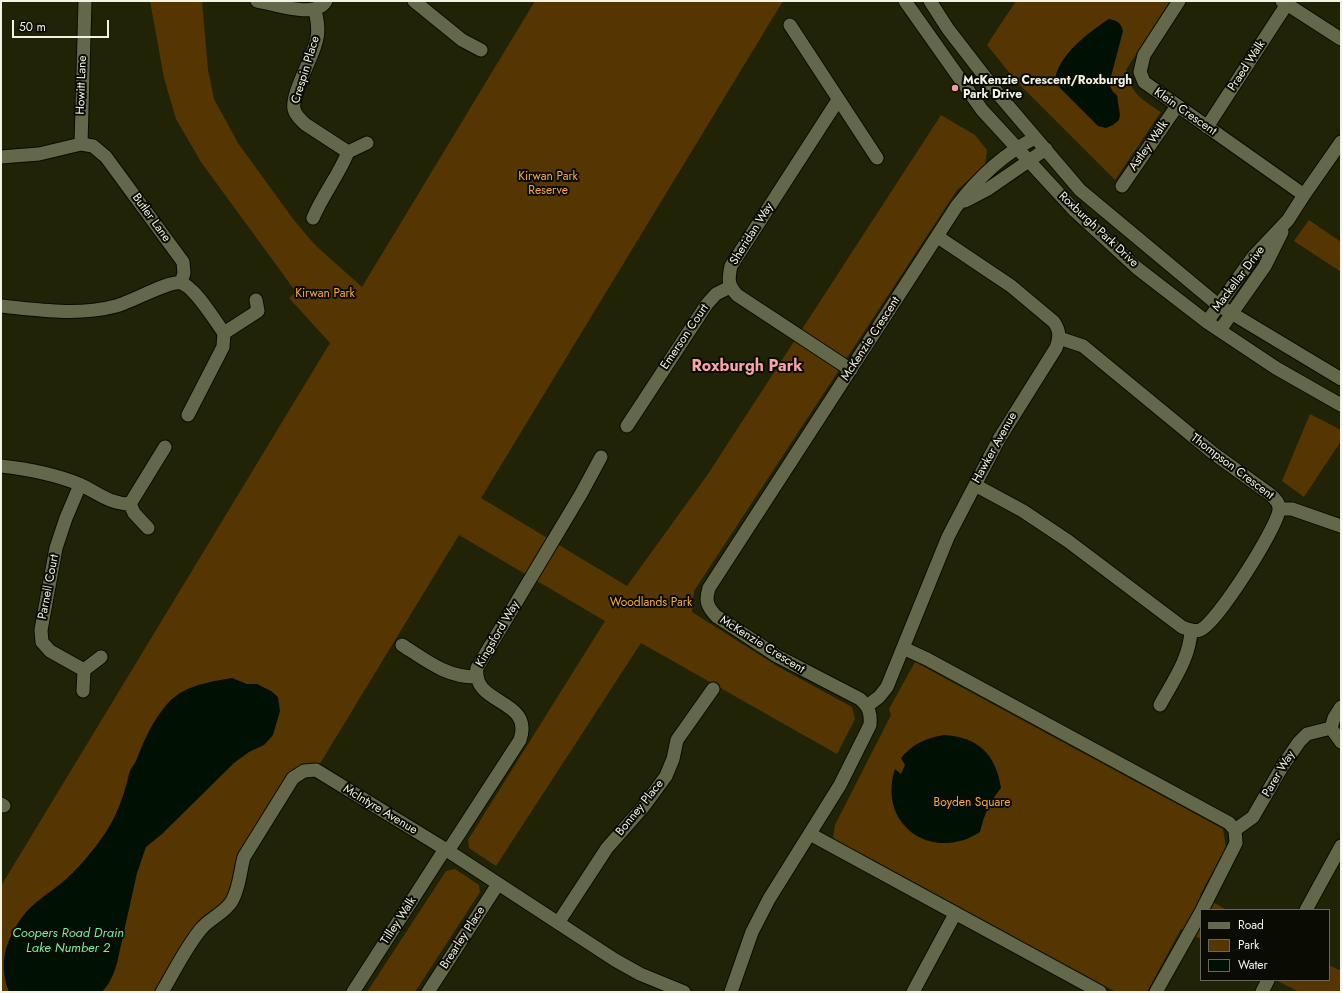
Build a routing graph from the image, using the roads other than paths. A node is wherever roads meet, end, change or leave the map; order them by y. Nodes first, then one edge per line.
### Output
1 (85, 1) edge
2 (257, 1) edge
3 (326, 1) edge
4 (414, 1) edge
5 (905, 1) edge
6 (930, 1) edge
7 (1178, 1) edge
8 (1284, 3) edge
9 (315, 10) junction
10 (790, 25) dead end
11 (1341, 40) edge
12 (480, 50) dead end
13 (838, 100) junction
14 (1177, 106) junction
15 (1207, 127) junction
16 (1035, 138) junction
17 (367, 142) dead end
18 (1341, 142) edge
19 (81, 144) junction
20 (1016, 148) junction
21 (1046, 149) junction
22 (348, 152) junction
23 (1, 156) edge
24 (877, 158) dead end
25 (1028, 162) junction
26 (1122, 186) dead end
27 (1304, 195) junction
28 (956, 207) junction
29 (313, 218) dead end
30 (1288, 220) junction
31 (938, 237) junction
32 (181, 283) junction
33 (730, 287) junction
34 (256, 300) dead end
35 (1218, 305) junction
36 (1, 306) edge
37 (1232, 313) junction
38 (1207, 322) junction
39 (1220, 330) junction
40 (224, 333) junction
41 (1060, 338) junction
42 (851, 370) junction
43 (1340, 378) edge
44 (1336, 402) edge
45 (188, 414) dead end
46 (627, 426) dead end
47 (164, 447) dead end
48 (601, 457) dead end
49 (1, 466) edge
50 (80, 485) junction
51 (975, 485) junction
52 (130, 504) junction
53 (1280, 509) junction
54 (1341, 526) edge
55 (148, 528) dead end
56 (1191, 630) junction
57 (402, 645) dead end
58 (903, 648) junction
59 (101, 657) dead end
60 (84, 670) junction
61 (476, 677) junction
62 (713, 689) dead end
63 (83, 691) dead end
64 (1160, 705) dead end
65 (867, 706) junction
66 (1341, 707) edge
67 (1331, 728) junction
68 (1341, 742) edge
69 (1235, 830) junction
70 (810, 834) junction
71 (1341, 846) edge
72 (447, 850) junction
73 (498, 884) junction
74 (1203, 909) edge
75 (1307, 909) edge
76 (955, 914) junction
77 (1200, 915) edge
78 (558, 923) junction
79 (1268, 981) edge
80 (162, 992) edge
81 (353, 992) edge
82 (428, 992) edge
83 (684, 992) edge
84 (731, 992) edge
85 (913, 992) edge
86 (1100, 992) edge
87 (1156, 992) edge
88 (1262, 992) edge

1 - 19 street, Howitt Lane
2 - 9 street
3 - 9 street
4 - 12 street
5 - 20 street, Roxburgh Park Drive
6 - 16 street, Roxburgh Park Drive
7 - 14 street, Klein Crescent
8 - 11 street
8 - 15 street, Praed Walk
9 - 22 street, Crespin Place
10 - 13 street
13 - 24 street
13 - 33 street, Sheridan Way
14 - 15 street, Klein Crescent
14 - 26 street, Astley Walk
15 - 27 street, Klein Crescent
16 - 20 street, McKenzie Crescent
16 - 21 street, Roxburgh Park Drive
17 - 22 street
18 - 27 street, Mackellar Drive
19 - 23 street
19 - 32 street, Butler Lane
20 - 25 street, Roxburgh Park Drive
20 - 28 street, McKenzie Crescent
21 - 25 street, McKenzie Crescent
21 - 35 street, Roxburgh Park Drive
22 - 29 street
25 - 28 street, McKenzie Crescent
25 - 38 street, Roxburgh Park Drive
27 - 30 street, Mackellar Drive
28 - 31 street, McKenzie Crescent
30 - 35 street, Mackellar Drive
30 - 37 street, Mackellar Drive
31 - 41 street
31 - 42 street, McKenzie Crescent
32 - 36 street
32 - 40 street
33 - 42 street
33 - 46 street, Emerson Court
34 - 40 street
35 - 37 street, Roxburgh Park Drive
35 - 38 street, Mackellar Drive
37 - 39 street, Mackellar Drive
37 - 43 street, Roxburgh Park Drive
38 - 39 street, Roxburgh Park Drive
39 - 44 street, Roxburgh Park Drive
40 - 45 street
41 - 51 street, Hawker Avenue
41 - 53 street, Thompson Crescent
42 - 65 street, McKenzie Crescent
47 - 52 street
48 - 61 street, Kingsford Way
49 - 50 street
50 - 52 street
50 - 60 street, Parnell Court
51 - 56 street
51 - 58 street, Hawker Avenue
52 - 55 street
53 - 54 street
53 - 56 street, Thompson Crescent
56 - 64 street
57 - 61 street
58 - 65 street, Hawker Avenue
58 - 69 street
59 - 60 street
60 - 63 street
61 - 72 street, Kingsford Way
62 - 78 street, Bonney Place
65 - 70 street
66 - 67 street
67 - 68 street
67 - 69 street, Parer Way
69 - 74 street
70 - 76 street
70 - 84 street
71 - 75 street
72 - 73 street, McIntyre Avenue
72 - 80 street, McIntyre Avenue
72 - 81 street, Tilley Walk
73 - 78 street, McIntyre Avenue
73 - 82 street, Brearley Place
76 - 85 street
76 - 86 street
77 - 87 street
78 - 83 street, McIntyre Avenue
79 - 88 street

